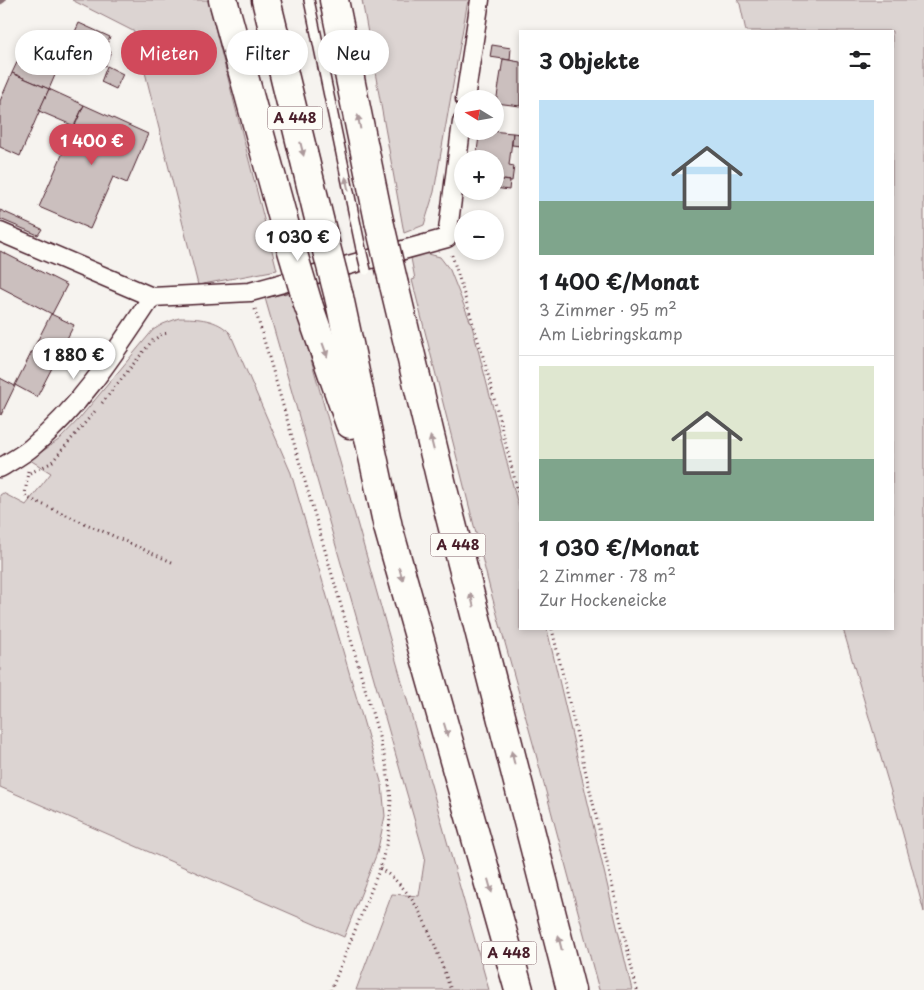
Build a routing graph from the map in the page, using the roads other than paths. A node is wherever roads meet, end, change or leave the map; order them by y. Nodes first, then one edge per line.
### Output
1 (223, 0) edge
2 (266, 0) edge
3 (309, 0) edge
4 (334, 0) edge
5 (480, 0) edge
6 (466, 90) edge
7 (460, 140) edge
8 (0, 232) edge
9 (366, 270) dead end
10 (152, 297) junction
11 (0, 468) edge
12 (388, 527) junction
13 (519, 990) edge
14 (571, 990) edge

1 -> 12 highway, A 448, bridge
2 -> 12 highway, A 448, bridge
9 -> 3 lane, bridge
14 -> 4 highway, A 448, bridge
5 - 6 street
7 - 10 street
8 - 10 street
10 - 11 street
12 -> 13 highway, A 448

